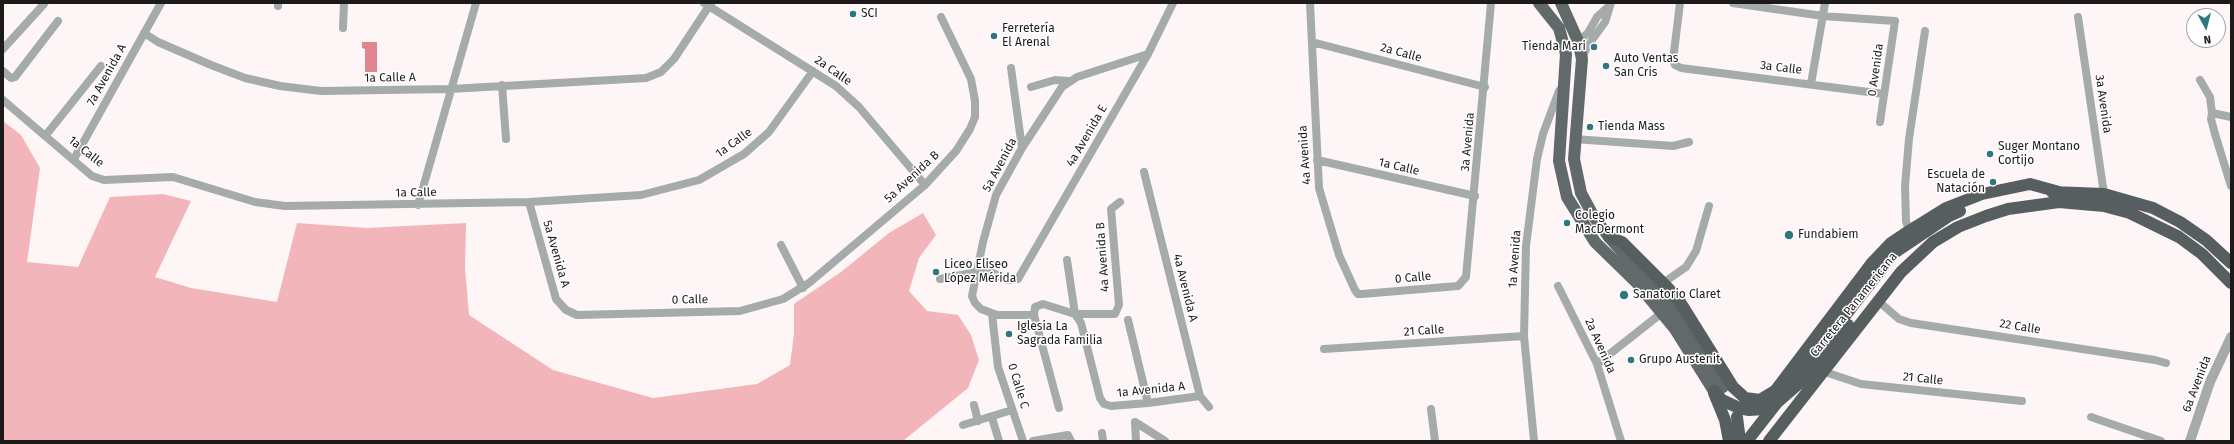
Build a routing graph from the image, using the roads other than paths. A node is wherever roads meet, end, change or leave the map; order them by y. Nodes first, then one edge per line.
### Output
1 (161, 3) edge
2 (344, 3) edge
3 (476, 3) edge
4 (1173, 3) edge
5 (1310, 3) edge
6 (1491, 3) edge
7 (1539, 3) edge
8 (1561, 3) edge
9 (1680, 3) edge
10 (1734, 3) edge
11 (1825, 3) edge
12 (44, 4) dead end
13 (708, 4) edge
14 (1609, 5) edge
15 (1823, 16) junction
16 (940, 17) dead end
17 (2078, 17) dead end
18 (58, 21) dead end
19 (343, 28) dead end
20 (1925, 31) dead end
21 (144, 33) junction
22 (1578, 41) junction
23 (1312, 42) junction
24 (3, 49) edge
25 (1148, 54) junction
26 (1582, 59) junction
27 (101, 66) dead end
28 (1011, 68) dead end
29 (813, 71) junction
30 (4, 73) edge
31 (2200, 80) dead end
32 (1069, 81) junction
33 (1565, 84) junction
34 (1811, 84) junction
35 (502, 86) junction
36 (1031, 86) dead end
37 (1485, 87) junction
38 (450, 88) junction
39 (1884, 94) junction
40 (3, 100) edge
41 (2212, 113) junction
42 (2231, 117) edge
43 (1880, 122) dead end
44 (46, 136) junction
45 (506, 139) dead end
46 (1574, 139) junction
47 (1689, 142) dead end
48 (1022, 148) junction
49 (74, 159) junction
50 (1317, 160) junction
51 (1144, 172) dead end
52 (925, 185) junction
53 (2231, 186) edge
54 (2059, 192) junction
55 (2104, 194) junction
56 (1475, 196) junction
57 (529, 202) junction
58 (1120, 202) dead end
59 (418, 205) junction
60 (1709, 206) dead end
61 (1908, 231) junction
62 (1609, 237) junction
63 (1933, 242) junction
64 (781, 245) dead end
65 (1067, 260) dead end
66 (2231, 263) edge
67 (978, 269) junction
68 (940, 278) dead end
69 (1464, 282) joint
70 (1663, 282) junction
71 (2231, 284) edge
72 (806, 285) junction
73 (1558, 286) dead end
74 (1362, 294) joint
75 (1877, 300) junction
76 (566, 310) joint
77 (1663, 312) junction
78 (992, 314) junction
79 (1075, 314) junction
80 (1034, 315) junction
81 (1128, 320) dead end
82 (1524, 336) junction
83 (2231, 338) edge
84 (1324, 349) dead end
85 (2166, 363) dead end
86 (1597, 364) junction
87 (1822, 371) junction
88 (1718, 389) junction
89 (1200, 396) junction
90 (2022, 401) dead end
91 (1148, 403) junction
92 (974, 405) dead end
93 (1209, 407) dead end
94 (1059, 408) dead end
95 (1431, 409) dead end
96 (1012, 410) junction
97 (1737, 417) dead end
98 (2091, 417) dead end
99 (992, 418) junction
100 (978, 421) junction
101 (963, 425) dead end
102 (1070, 438) edge
103 (999, 441) edge
104 (1023, 441) edge
105 (1034, 441) edge
106 (1136, 441) edge
107 (1165, 441) edge
108 (1435, 441) edge
109 (1534, 441) edge
110 (1620, 441) edge
111 (1729, 441) edge
112 (1740, 441) edge
113 (1747, 441) edge
114 (1769, 441) edge
115 (2161, 441) edge
116 (2190, 441) edge

1 - 21 street, 7a Avenida A
2 - 19 street
3 - 38 street
4 - 25 street, 4a Avenida E
5 - 23 street, 4a Avenida
6 - 37 street, 3a Avenida
7 - 33 main road
8 - 22 main road
9 - 34 street, 3a Calle
10 - 15 street
11 - 15 street
12 - 24 street
13 - 29 street, 2a Calle
13 - 35 street, 1a Calle A
14 - 22 street
14 - 26 street
15 - 34 street
15 - 39 street, 0 Avenida
16 - 52 street, 5a Avenida B
17 - 55 street, 3a Avenida
18 - 30 street
20 - 61 street
21 - 38 street, 1a Calle A
21 - 49 street, 7a Avenida A
22 - 26 main road
23 - 37 street, 2a Calle
23 - 50 street, 4a Avenida
25 - 32 street
25 - 67 street, 4a Avenida E
26 - 46 main road
27 - 44 street
28 - 48 street
29 - 52 street, 2a Calle
29 - 57 street, 1a Calle
31 - 41 street
32 - 36 street
32 - 48 street, 5a Avenida
33 - 77 main road
33 - 82 street, 1a Avenida
34 - 39 street, 3a Calle
35 - 38 street, 1a Calle A
35 - 45 street
37 - 56 street, 3a Avenida
38 - 59 street
39 - 43 street, 0 Avenida
40 - 44 street, 1a Calle
41 - 42 street
41 - 53 street
44 - 49 street, 1a Calle
46 - 47 street
46 - 62 main road
48 - 67 street, 5a Avenida
49 - 59 street, 1a Calle
50 - 56 street, 1a Calle
50 - 74 street, 4a Avenida
51 - 89 street, 4a Avenida A
52 - 72 street, 5a Avenida B
54 - 55 highway, Carretera Panamericana
54 - 61 highway
54 - 113 highway, Carretera Panamericana, bridge
55 - 66 highway, Carretera Panamericana
56 - 69 street, 3a Avenida
57 - 59 street, 1a Calle
57 - 76 street, 5a Avenida A
58 - 79 street, 4a Avenida B
60 - 70 street
61 - 70 highway
62 - 70 highway
62 - 88 main road
63 - 71 highway, Carretera Panamericana
63 - 75 highway, Carretera Panamericana
63 - 88 highway
64 - 72 street
65 - 79 street
67 - 68 street
67 - 78 street, 5a Avenida
69 - 74 street, 0 Calle
72 - 76 street, 0 Calle
73 - 86 street, 2a Avenida
75 - 85 street, 22 Calle
75 - 87 highway, Carretera Panamericana
77 - 86 street
77 - 88 main road
78 - 80 street
78 - 96 street, 0 Calle C
79 - 80 street
79 - 91 street, 1a Avenida A
80 - 94 street
81 - 91 street
82 - 84 street, 21 Calle
82 - 109 street, 1a Avenida
83 - 116 street, 6a Avenida
86 - 110 street, 2a Avenida
87 - 90 street, 21 Calle
87 - 114 highway, Carretera Panamericana
88 - 111 highway
89 - 91 street, 1a Avenida A
89 - 93 street, 4a Avenida A
92 - 100 street
95 - 108 street
96 - 99 street
96 - 104 street, 0 Calle C
97 - 112 highway
98 - 115 street
99 - 100 street
99 - 103 street
100 - 101 street
102 - 105 street
106 - 107 street

